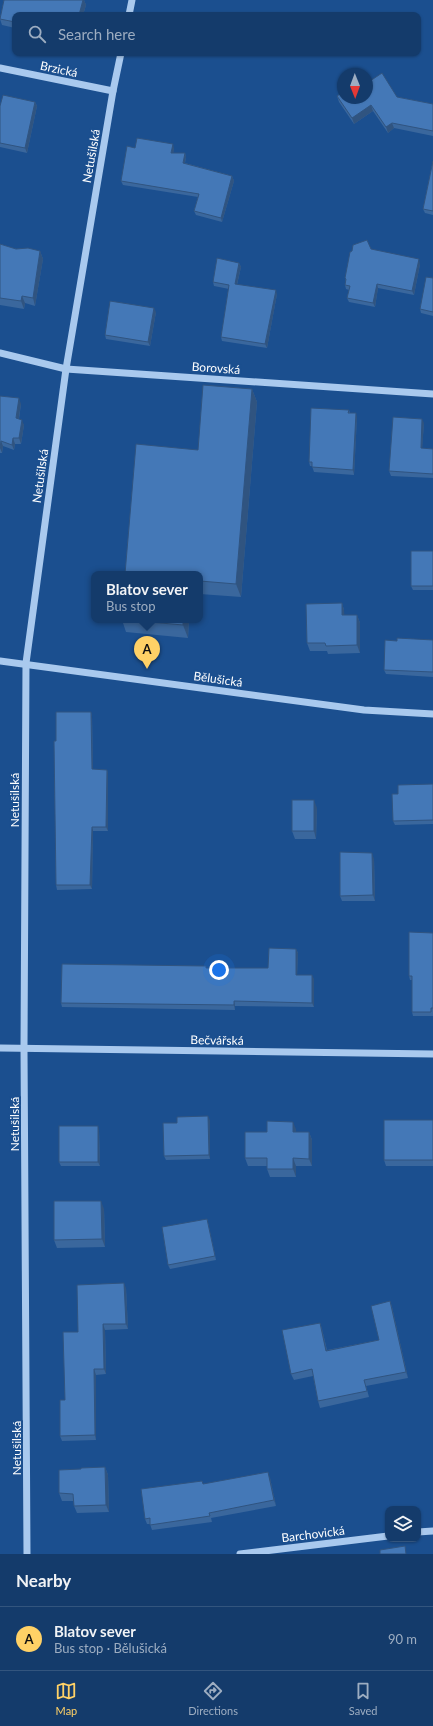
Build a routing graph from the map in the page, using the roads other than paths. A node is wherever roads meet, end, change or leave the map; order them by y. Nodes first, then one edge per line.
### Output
1 (132, 0) edge
2 (130, 12) edge
3 (120, 56) edge
4 (0, 68) edge
5 (113, 91) junction
6 (0, 353) edge
7 (66, 369) junction
8 (433, 394) edge
9 (0, 661) edge
10 (26, 663) junction
11 (433, 714) edge
12 (0, 1048) edge
13 (24, 1048) junction
14 (433, 1054) edge
15 (433, 1530) edge
16 (421, 1532) edge
17 (385, 1536) edge
18 (27, 1554) edge
19 (240, 1554) edge

1 - 2 street
3 - 5 street, Netušilská
4 - 5 street, Brzická
5 - 7 street, Netušilská
6 - 7 street, Borovská
7 - 8 street, Borovská
7 - 10 street, Netušilská
9 - 10 street, Bělušická
10 - 11 street, Bělušická
10 - 13 street, Netušilská
12 - 13 street, Bečvářská
13 - 14 street, Bečvářská
13 - 18 street, Netušilská
15 - 16 street
17 - 19 street, Barchovická

